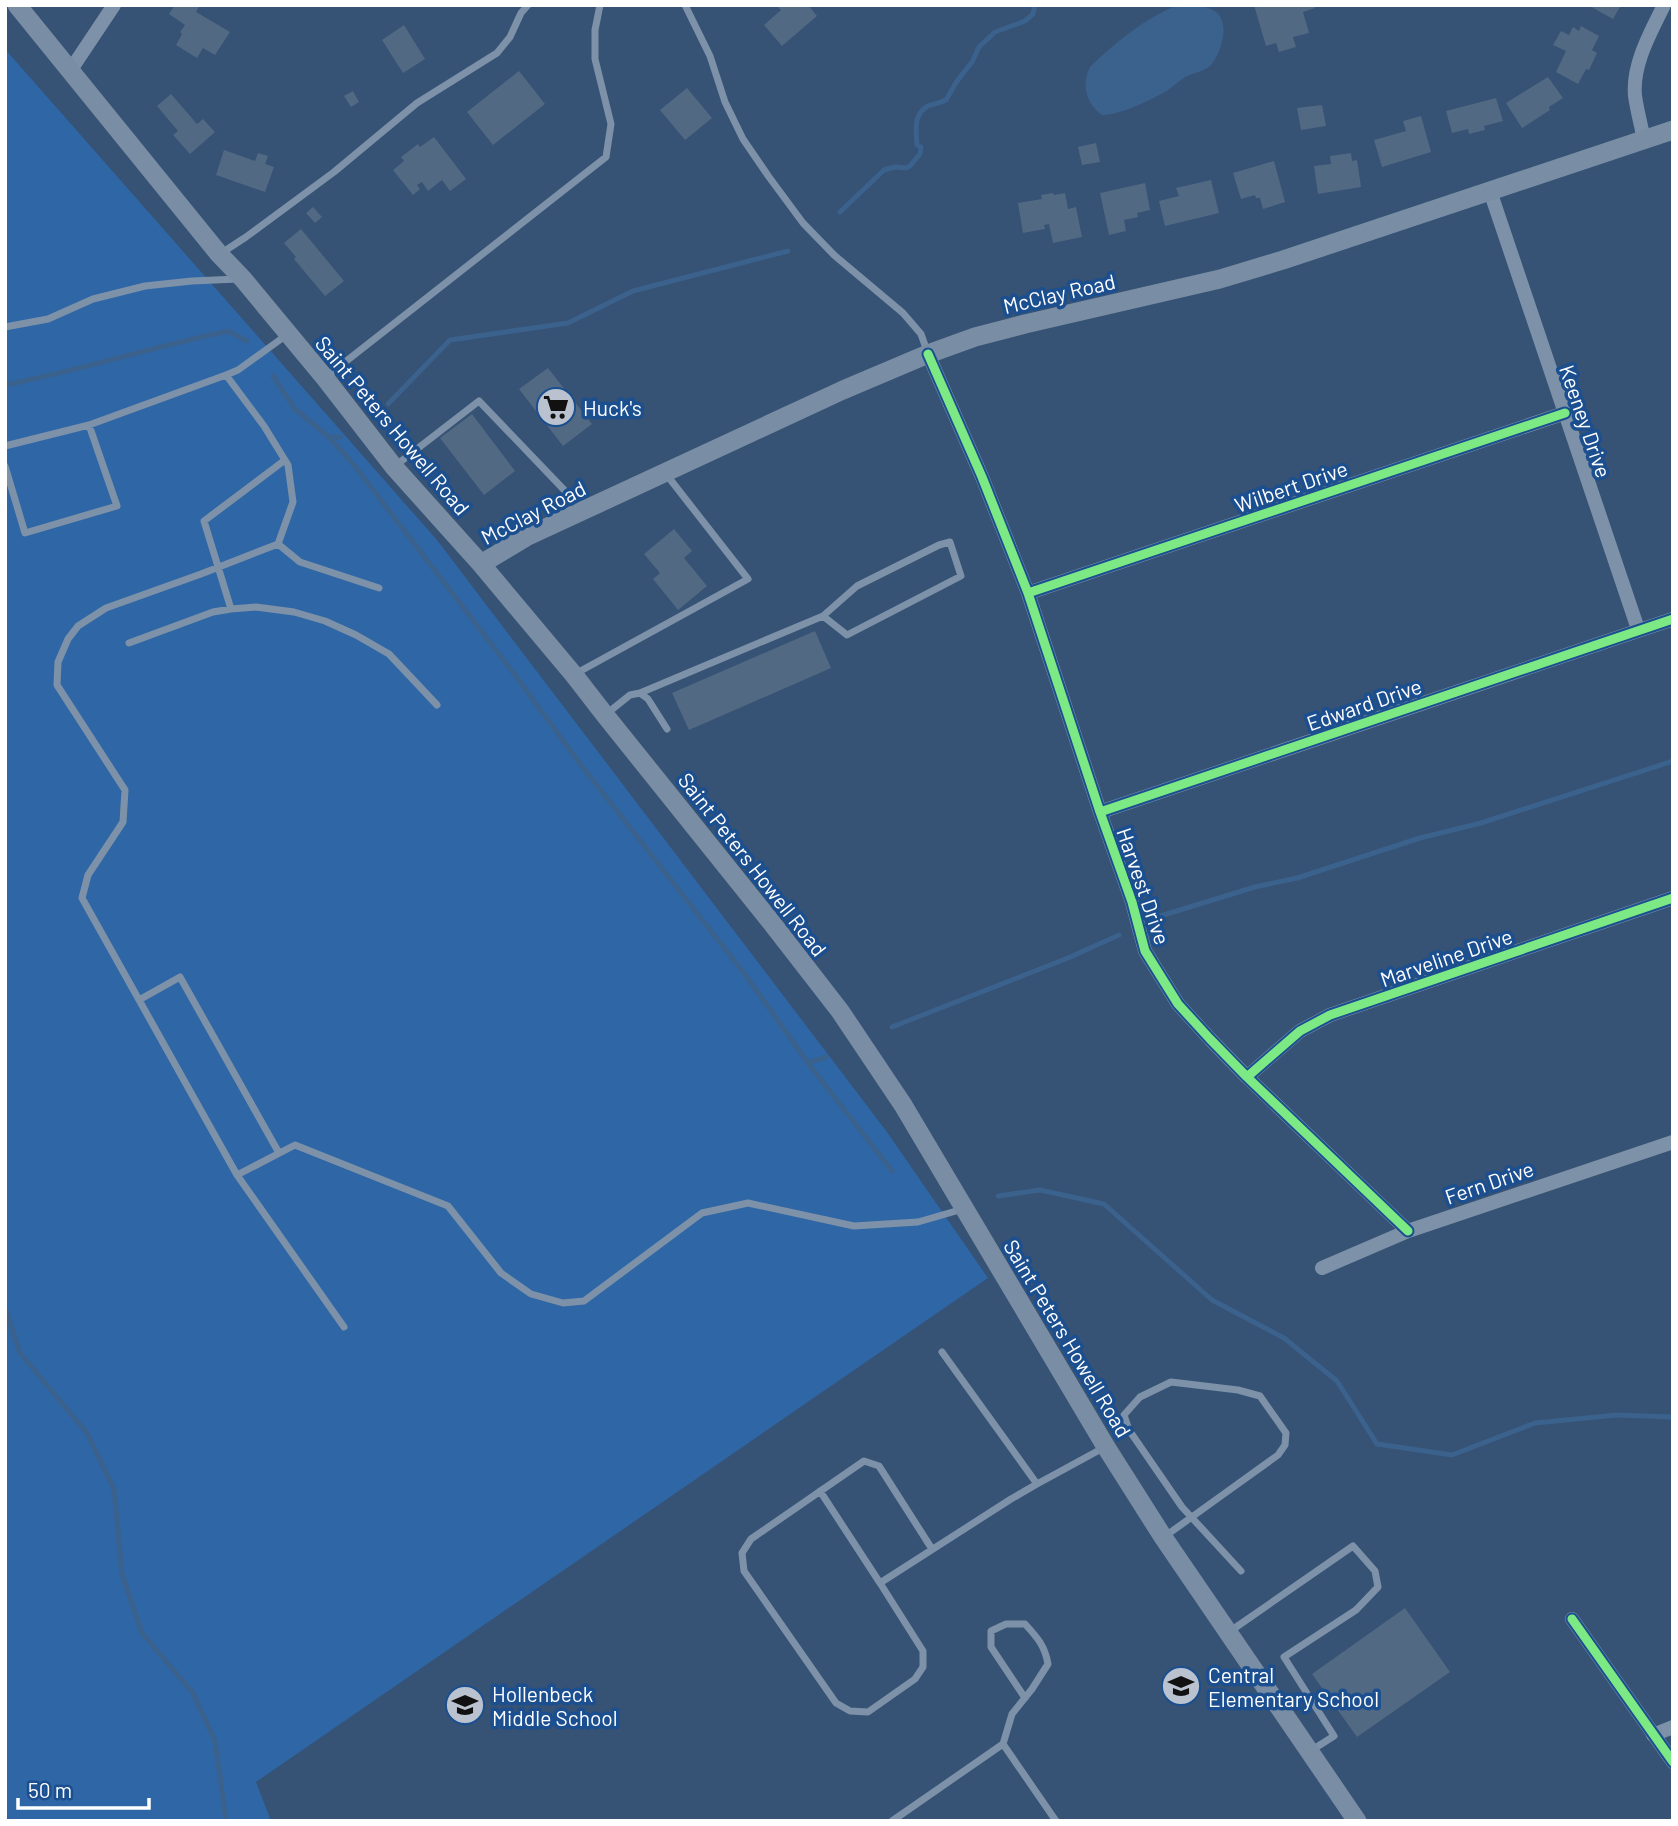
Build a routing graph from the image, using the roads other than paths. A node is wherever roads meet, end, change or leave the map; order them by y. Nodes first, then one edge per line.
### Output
1 (17, 5) edge
2 (114, 5) edge
3 (528, 5) edge
4 (600, 5) edge
5 (685, 5) edge
6 (1664, 5) edge
7 (70, 71) junction
8 (1673, 130) edge
9 (1644, 140) junction
10 (1490, 191) junction
11 (219, 254) junction
12 (243, 279) junction
13 (5, 327) edge
14 (288, 334) junction
15 (928, 354) junction
16 (226, 375) junction
17 (325, 378) junction
18 (1565, 413) junction
19 (89, 425) junction
20 (5, 446) edge
21 (285, 460) junction
22 (5, 466) edge
23 (394, 467) junction
24 (666, 473) junction
25 (583, 512) junction
26 (278, 544) junction
27 (481, 564) junction
28 (218, 568) junction
29 (379, 589) dead end
30 (1028, 593) junction
31 (231, 608) junction
32 (823, 616) junction
33 (1673, 619) edge
34 (1639, 629) junction
35 (129, 643) dead end
36 (574, 675) junction
37 (640, 693) junction
38 (437, 705) dead end
39 (605, 715) junction
40 (667, 729) dead end
41 (1100, 812) junction
42 (1673, 898) edge
43 (139, 1000) junction
44 (1247, 1077) junction
45 (1673, 1142) edge
46 (279, 1153) junction
47 (237, 1175) junction
48 (964, 1208) junction
49 (1408, 1231) junction
50 (1322, 1268) dead end
51 (344, 1327) dead end
52 (942, 1352) dead end
53 (1106, 1447) junction
54 (1037, 1484) junction
55 (820, 1491) junction
56 (1192, 1517) junction
57 (1163, 1537) junction
58 (932, 1549) junction
59 (1241, 1572) dead end
60 (880, 1583) junction
61 (1572, 1619) dead end
62 (1228, 1632) junction
63 (1025, 1698) junction
64 (1673, 1727) edge
65 (1653, 1735) junction
66 (1003, 1744) junction
67 (1309, 1751) junction
68 (1673, 1762) edge
69 (892, 1821) edge
70 (1056, 1821) edge
71 (1357, 1821) edge

1 - 7 main road, Saint Peters Howell Road
2 - 7 street
3 - 11 lane
4 - 17 lane
5 - 15 lane
6 - 9 street
7 - 11 main road, Saint Peters Howell Road
8 - 9 main road, McClay Road
9 - 10 main road, McClay Road
10 - 15 main road, McClay Road
10 - 18 street, Keeney Drive
11 - 12 main road, Saint Peters Howell Road
12 - 13 lane
12 - 14 main road, Saint Peters Howell Road
14 - 16 lane
14 - 17 main road, Saint Peters Howell Road
15 - 24 main road, McClay Road
15 - 30 street, Harvest Drive
16 - 19 lane
16 - 21 lane
17 - 23 main road, Saint Peters Howell Road
18 - 30 street, Wilbert Drive
18 - 34 street, Keeney Drive
19 - 20 lane
19 - 22 lane
21 - 26 lane
21 - 28 lane
23 - 25 lane
23 - 27 main road, Saint Peters Howell Road
24 - 25 main road, McClay Road
24 - 36 lane
25 - 27 main road, McClay Road
26 - 28 lane
26 - 29 lane
27 - 36 main road, Saint Peters Howell Road
28 - 31 lane
28 - 43 lane
30 - 41 street, Harvest Drive
31 - 35 lane
31 - 38 lane
32 - 32 lane
32 - 37 lane
33 - 34 street
34 - 41 street, Edward Drive
36 - 39 main road, Saint Peters Howell Road
37 - 39 lane
37 - 40 lane
39 - 48 main road, Saint Peters Howell Road
41 - 44 street, Harvest Drive
42 - 44 street, Marveline Drive
43 - 46 lane
43 - 47 lane
44 - 49 street, Harvest Drive
45 - 49 street, Fern Drive
46 - 47 lane
46 - 48 lane
47 - 51 lane
48 - 53 main road, Saint Peters Howell Road
49 - 50 street, Fern Drive
52 - 54 lane
53 - 54 lane
53 - 57 main road, Saint Peters Howell Road
54 - 58 lane
55 - 58 lane
55 - 60 lane
55 - 60 lane
56 - 56 lane
56 - 57 lane
56 - 59 lane
57 - 62 main road, Saint Peters Howell Road
58 - 60 lane
61 - 65 street
62 - 67 main road, Saint Peters Howell Road
62 - 67 lane
63 - 63 lane
63 - 66 lane
64 - 65 street
65 - 68 street
66 - 69 lane
66 - 70 lane
67 - 71 main road, Saint Peters Howell Road

